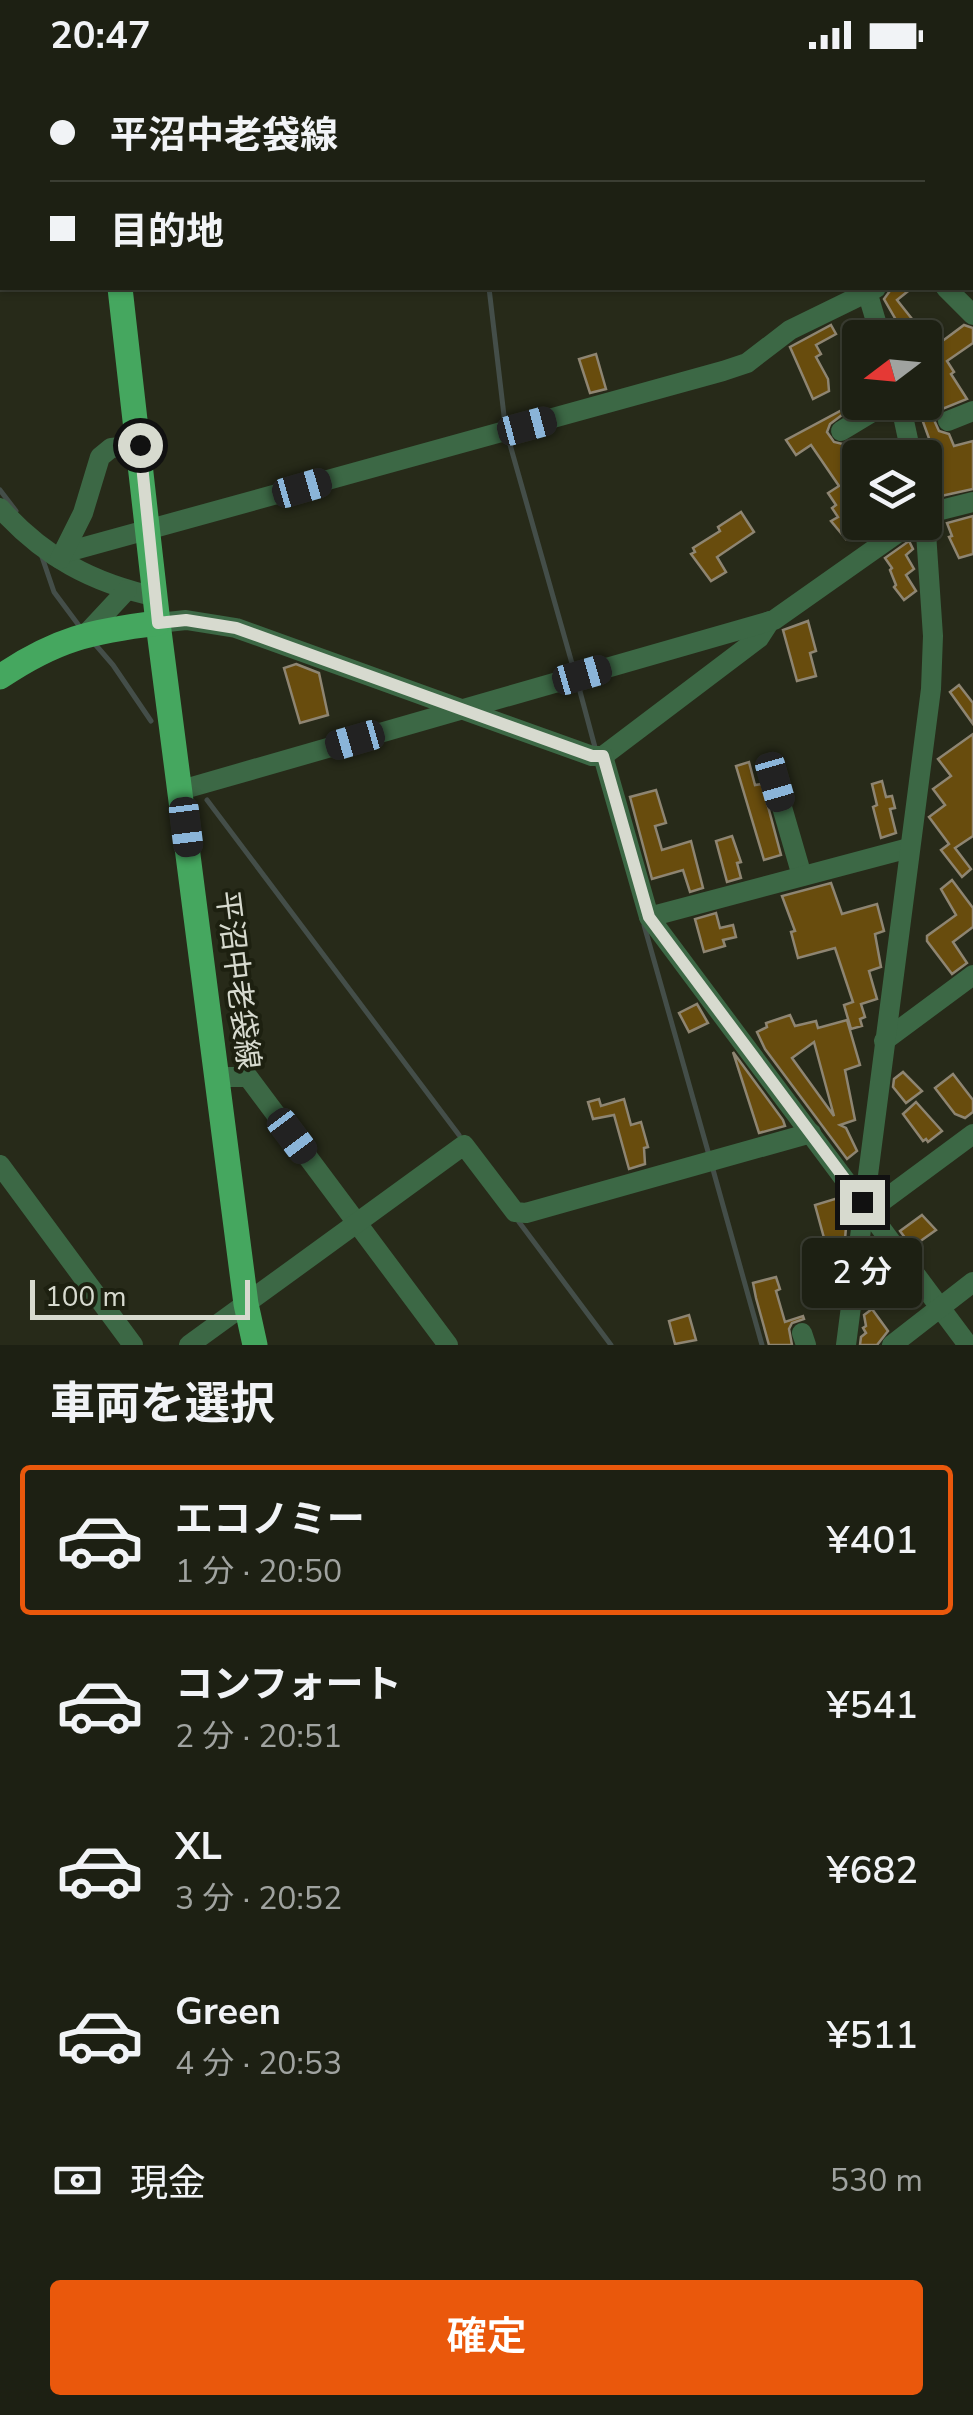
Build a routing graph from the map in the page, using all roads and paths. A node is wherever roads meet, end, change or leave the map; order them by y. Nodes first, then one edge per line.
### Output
1 (120, 290) edge
2 (870, 290) edge
3 (948, 290) edge
4 (973, 315) edge
5 (876, 320) edge
6 (973, 411) edge
7 (858, 420) edge
8 (948, 421) dead end
9 (841, 430) dead end
10 (140, 445) junction
11 (973, 502) edge
12 (0, 508) edge
13 (942, 511) edge
14 (150, 530) junction
15 (887, 540) edge
16 (926, 540) edge
17 (61, 556) junction
18 (127, 590) junction
19 (157, 597) junction
20 (770, 621) junction
21 (158, 623) junction
22 (86, 634) junction
23 (0, 677) edge
24 (460, 710) junction
25 (603, 756) junction
26 (775, 782) dead end
27 (181, 790) junction
28 (910, 848) junction
29 (802, 876) junction
30 (649, 917) junction
31 (973, 976) edge
32 (884, 1041) junction
33 (218, 1077) junction
34 (811, 1133) junction
35 (973, 1134) edge
36 (0, 1165) edge
37 (866, 1206) junction
38 (358, 1224) junction
39 (973, 1282) edge
40 (246, 1304) junction
41 (940, 1306) junction
42 (133, 1345) edge
43 (189, 1345) edge
44 (255, 1345) edge
45 (448, 1345) edge
46 (846, 1345) edge
47 (892, 1345) edge
48 (968, 1345) edge

1 - 10 main road, 平沼中老袋線
2 - 5 street
2 - 14 street
3 - 4 street
6 - 8 street
7 - 9 street
10 - 14 main road, 平沼中老袋線
10 - 17 street
11 - 13 street
12 - 17 street
14 - 17 street
14 - 19 main road, 平沼中老袋線
15 - 20 street
16 - 28 street
17 - 18 street
18 - 19 street
18 - 22 street
19 - 21 main road, 平沼中老袋線
20 - 24 street
20 - 25 street
21 - 22 main road
21 - 24 street
21 - 27 main road, 平沼中老袋線
22 - 23 main road
24 - 25 street
24 - 27 street
25 - 30 street
26 - 29 street
27 - 33 main road, 平沼中老袋線
28 - 29 street
28 - 32 street
29 - 30 street
30 - 34 street
31 - 32 street
32 - 37 street
33 - 38 street
33 - 40 main road, 平沼中老袋線
34 - 37 street
34 - 38 street
35 - 37 street
36 - 42 street
37 - 41 street
37 - 46 street
38 - 40 street
38 - 45 street
39 - 41 street
40 - 43 street
40 - 44 main road, 平沼中老袋線
41 - 47 street
41 - 48 street

